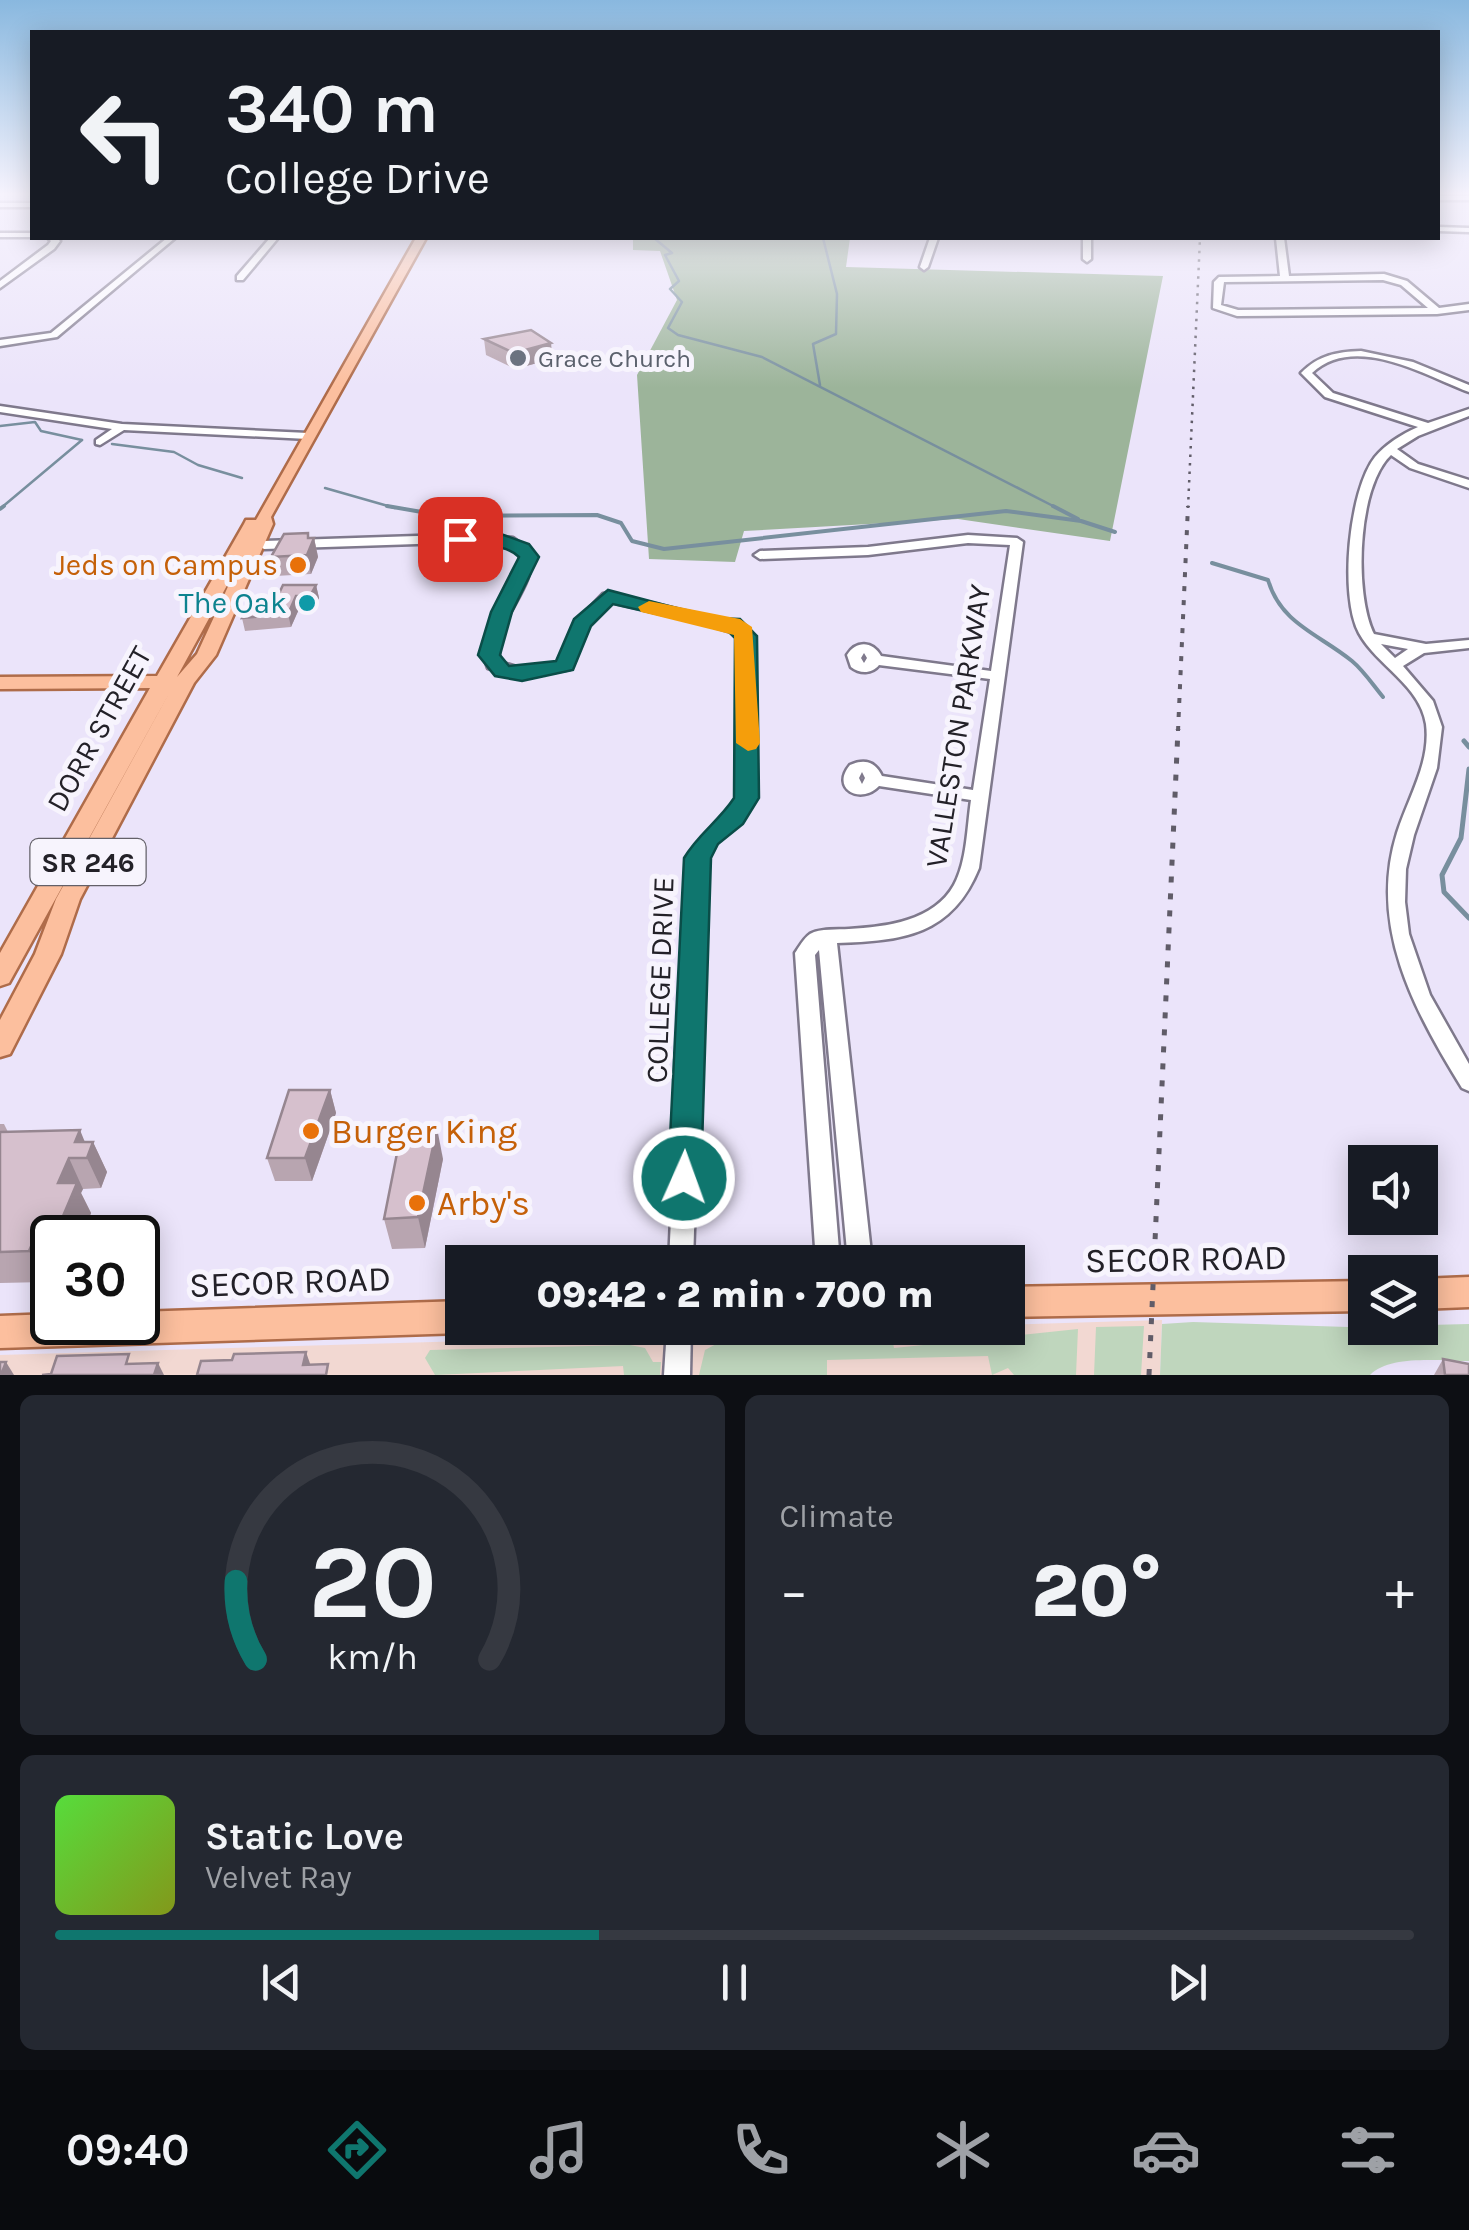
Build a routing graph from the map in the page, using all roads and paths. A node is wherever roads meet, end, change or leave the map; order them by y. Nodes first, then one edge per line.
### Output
1 (36, 259) edge
2 (148, 259) edge
3 (256, 259) edge
4 (409, 259) edge
5 (927, 259) edge
6 (1283, 259) edge
7 (924, 267) dead end
8 (240, 278) dead end
9 (1285, 278) junction
10 (0, 285) edge
11 (1469, 307) edge
12 (1437, 311) junction
13 (0, 343) edge
14 (1469, 390) edge
15 (0, 409) edge
16 (1469, 412) edge
17 (122, 426) junction
18 (1426, 426) junction
19 (308, 436) junction
20 (100, 442) dead end
21 (1390, 449) junction
22 (1414, 466) junction
23 (1371, 468) junction
24 (1469, 484) edge
25 (262, 520) junction
26 (259, 545) junction
27 (760, 555) dead end
28 (1369, 636) junction
29 (1469, 644) edge
30 (1426, 648) junction
31 (877, 660) dead end
32 (1396, 666) junction
33 (997, 676) junction
34 (174, 682) junction
35 (0, 683) edge
36 (876, 780) dead end
37 (980, 796) junction
38 (827, 936) junction
39 (0, 976) edge
40 (0, 1046) edge
41 (812, 1054) junction
42 (838, 1054) junction
43 (1469, 1082) edge
44 (682, 1245) edge
45 (827, 1245) edge
46 (858, 1245) edge
47 (1469, 1292) edge
48 (1438, 1293) edge
49 (1348, 1296) edge
50 (1025, 1302) edge
51 (445, 1318) edge
52 (0, 1332) edge
53 (678, 1345) edge
54 (677, 1375) edge

1 - 10 street
2 - 13 street
3 - 8 street
4 - 19 main road, DORR STREET / SR 246
5 - 7 street
6 - 9 street
9 - 12 street
9 - 12 street
11 - 12 street
14 - 18 street
15 - 17 street
16 - 18 street
17 - 19 street
17 - 20 street
18 - 21 street
19 - 25 main road, DORR STREET / SR 246
21 - 22 street
21 - 23 street
22 - 23 street
22 - 24 street
23 - 28 street
25 - 26 main road, DORR STREET / SR 246
25 - 34 main road, DORR STREET / SR 246
26 - 34 main road, DORR STREET / SR 246
26 - 44 street, COLLEGE DRIVE
27 - 33 street, VALLESTON PARKWAY
28 - 30 street
28 - 32 street
29 - 30 street
30 - 32 street
31 - 33 street
32 - 43 street
33 - 37 street, VALLESTON PARKWAY
34 - 35 main road
34 - 39 main road, DORR STREET / SR 246
34 - 40 main road, DORR STREET / SR 246
36 - 37 street
37 - 38 street, VALLESTON PARKWAY
38 - 41 street
38 - 42 street
41 - 42 street
41 - 45 street
42 - 46 street
47 - 48 main road
49 - 50 main road, SECOR ROAD
51 - 52 main road, SECOR ROAD
53 - 54 street

